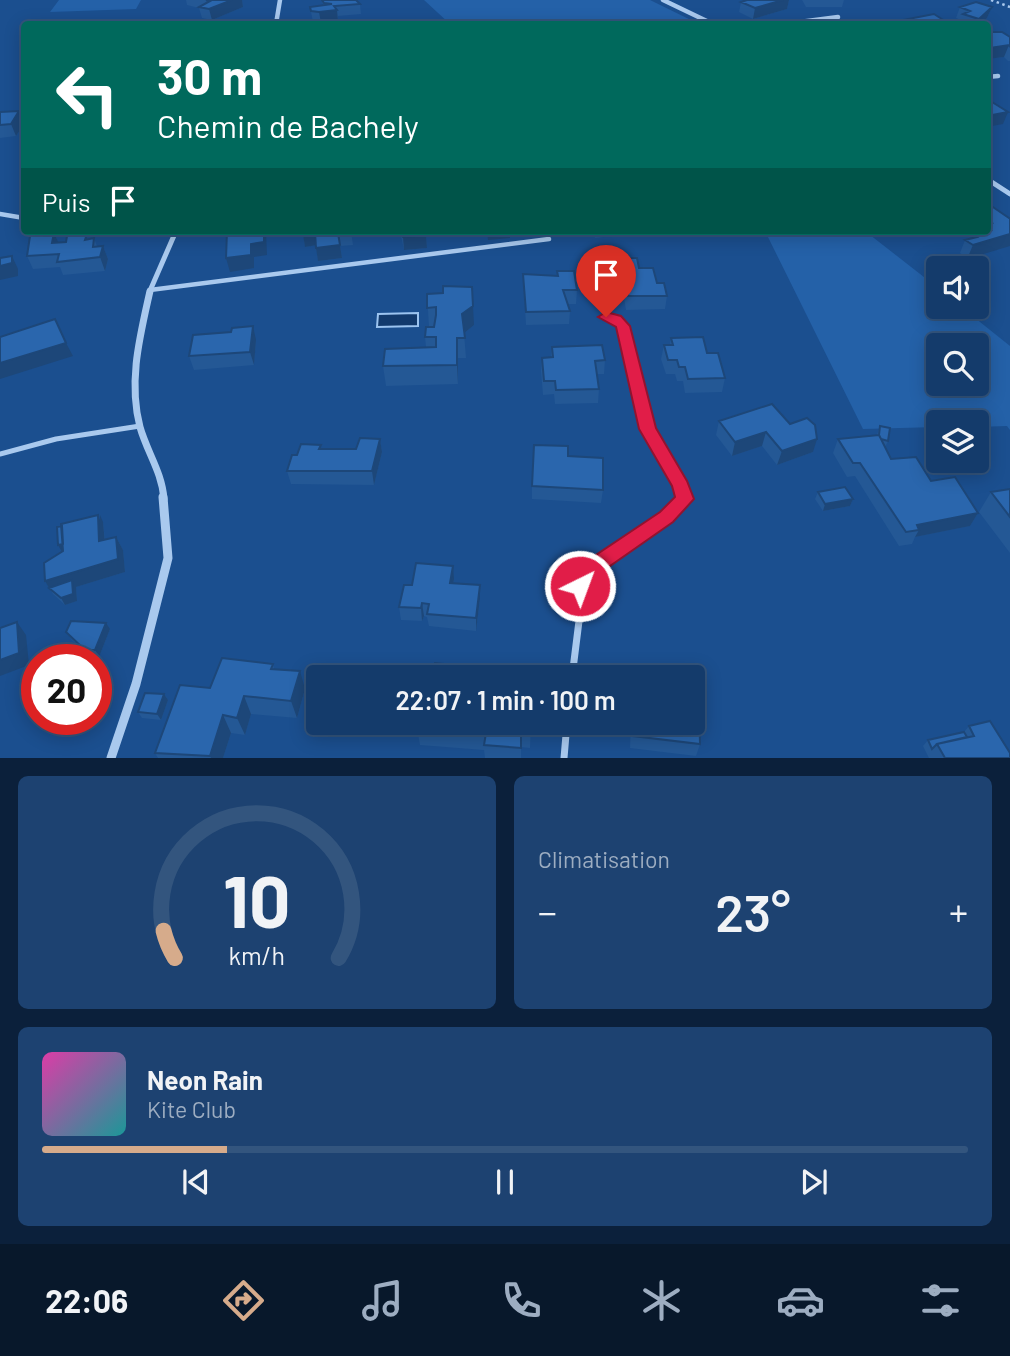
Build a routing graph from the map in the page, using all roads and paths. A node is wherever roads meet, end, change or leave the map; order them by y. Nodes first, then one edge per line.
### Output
1 (280, 0) edge
2 (663, 0) edge
3 (991, 0) edge
4 (1010, 8) edge
5 (838, 17) dead end
6 (276, 21) edge
7 (707, 21) edge
8 (808, 21) edge
9 (998, 76) dead end
10 (991, 77) edge
11 (991, 182) edge
12 (1010, 194) edge
13 (0, 214) edge
14 (21, 218) edge
15 (174, 235) edge
16 (549, 239) dead end
17 (150, 290) junction
18 (606, 317) dead end
19 (140, 426) junction
20 (0, 454) edge
21 (573, 665) edge
22 (566, 735) edge
23 (111, 758) edge
24 (564, 758) edge

1 - 6 street
2 - 7 street
3 - 4 path
5 - 8 street
9 - 10 street
11 - 12 street
13 - 14 lane
15 - 17 street
16 - 17 lane
17 - 19 street
18 - 21 lane
19 - 20 lane
19 - 23 street
22 - 24 lane

